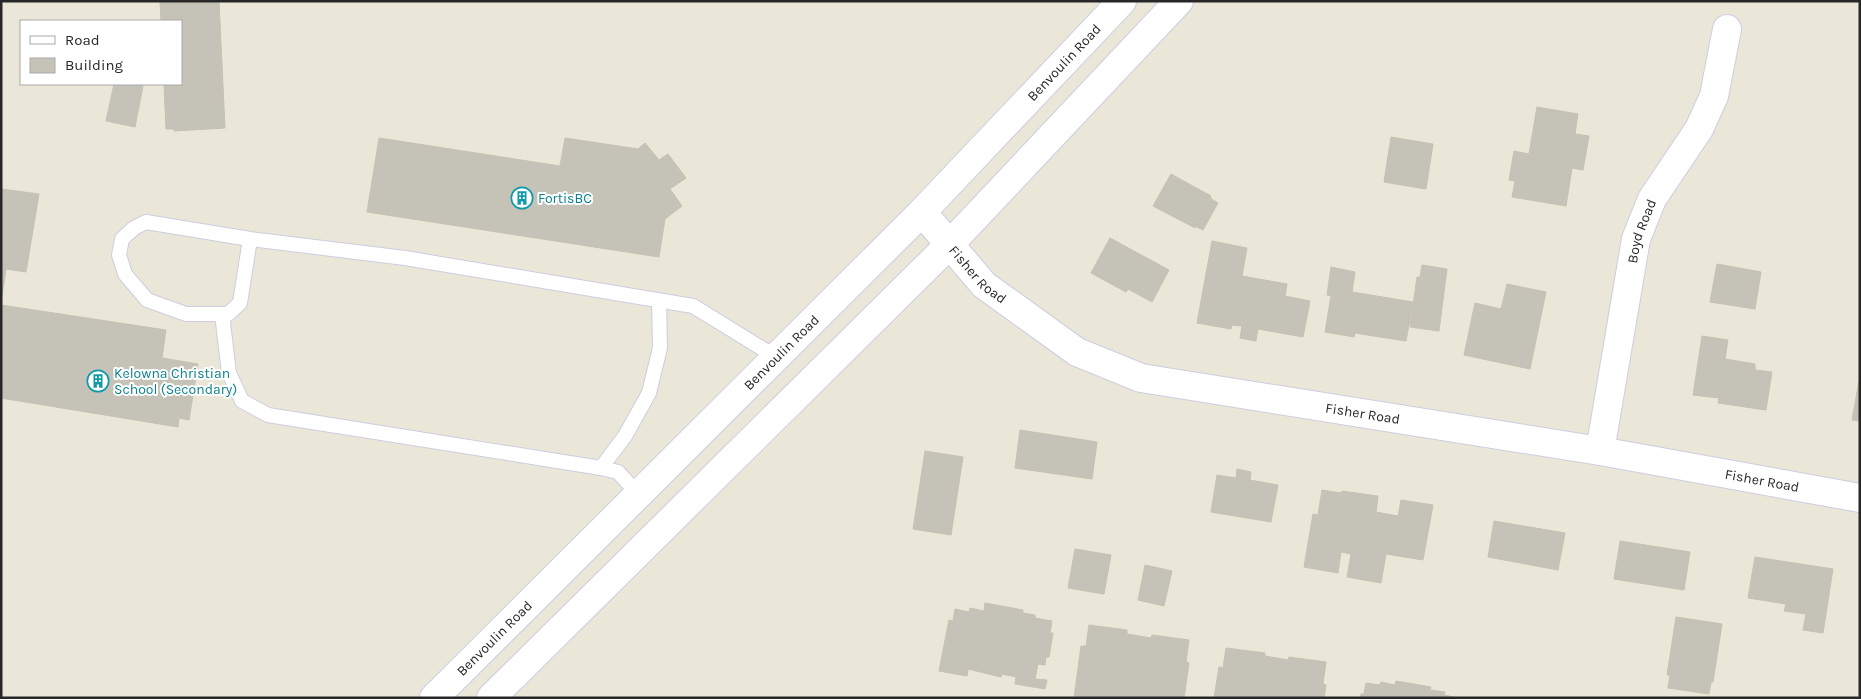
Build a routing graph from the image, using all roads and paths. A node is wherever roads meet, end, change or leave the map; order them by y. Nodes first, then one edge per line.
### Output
1 (1122, 1) edge
2 (1179, 1) edge
3 (1727, 28) dead end
4 (922, 212) junction
5 (250, 239) junction
6 (949, 245) junction
7 (659, 300) junction
8 (222, 314) junction
9 (776, 356) junction
10 (1600, 452) junction
11 (601, 468) junction
12 (639, 495) junction
13 (1860, 498) edge
14 (434, 698) edge
15 (491, 698) edge

1 - 4 main road, Benvoulin Road
2 - 6 main road
3 - 10 main road, Boyd Road
4 - 6 main road, Fisher Road
4 - 9 main road, Benvoulin Road
5 - 7 lane
5 - 8 lane
5 - 8 lane
6 - 10 main road, Fisher Road
6 - 15 main road
7 - 9 lane
7 - 11 lane
8 - 11 lane
9 - 12 main road, Benvoulin Road
10 - 13 main road, Fisher Road
11 - 12 lane
12 - 14 main road, Benvoulin Road

